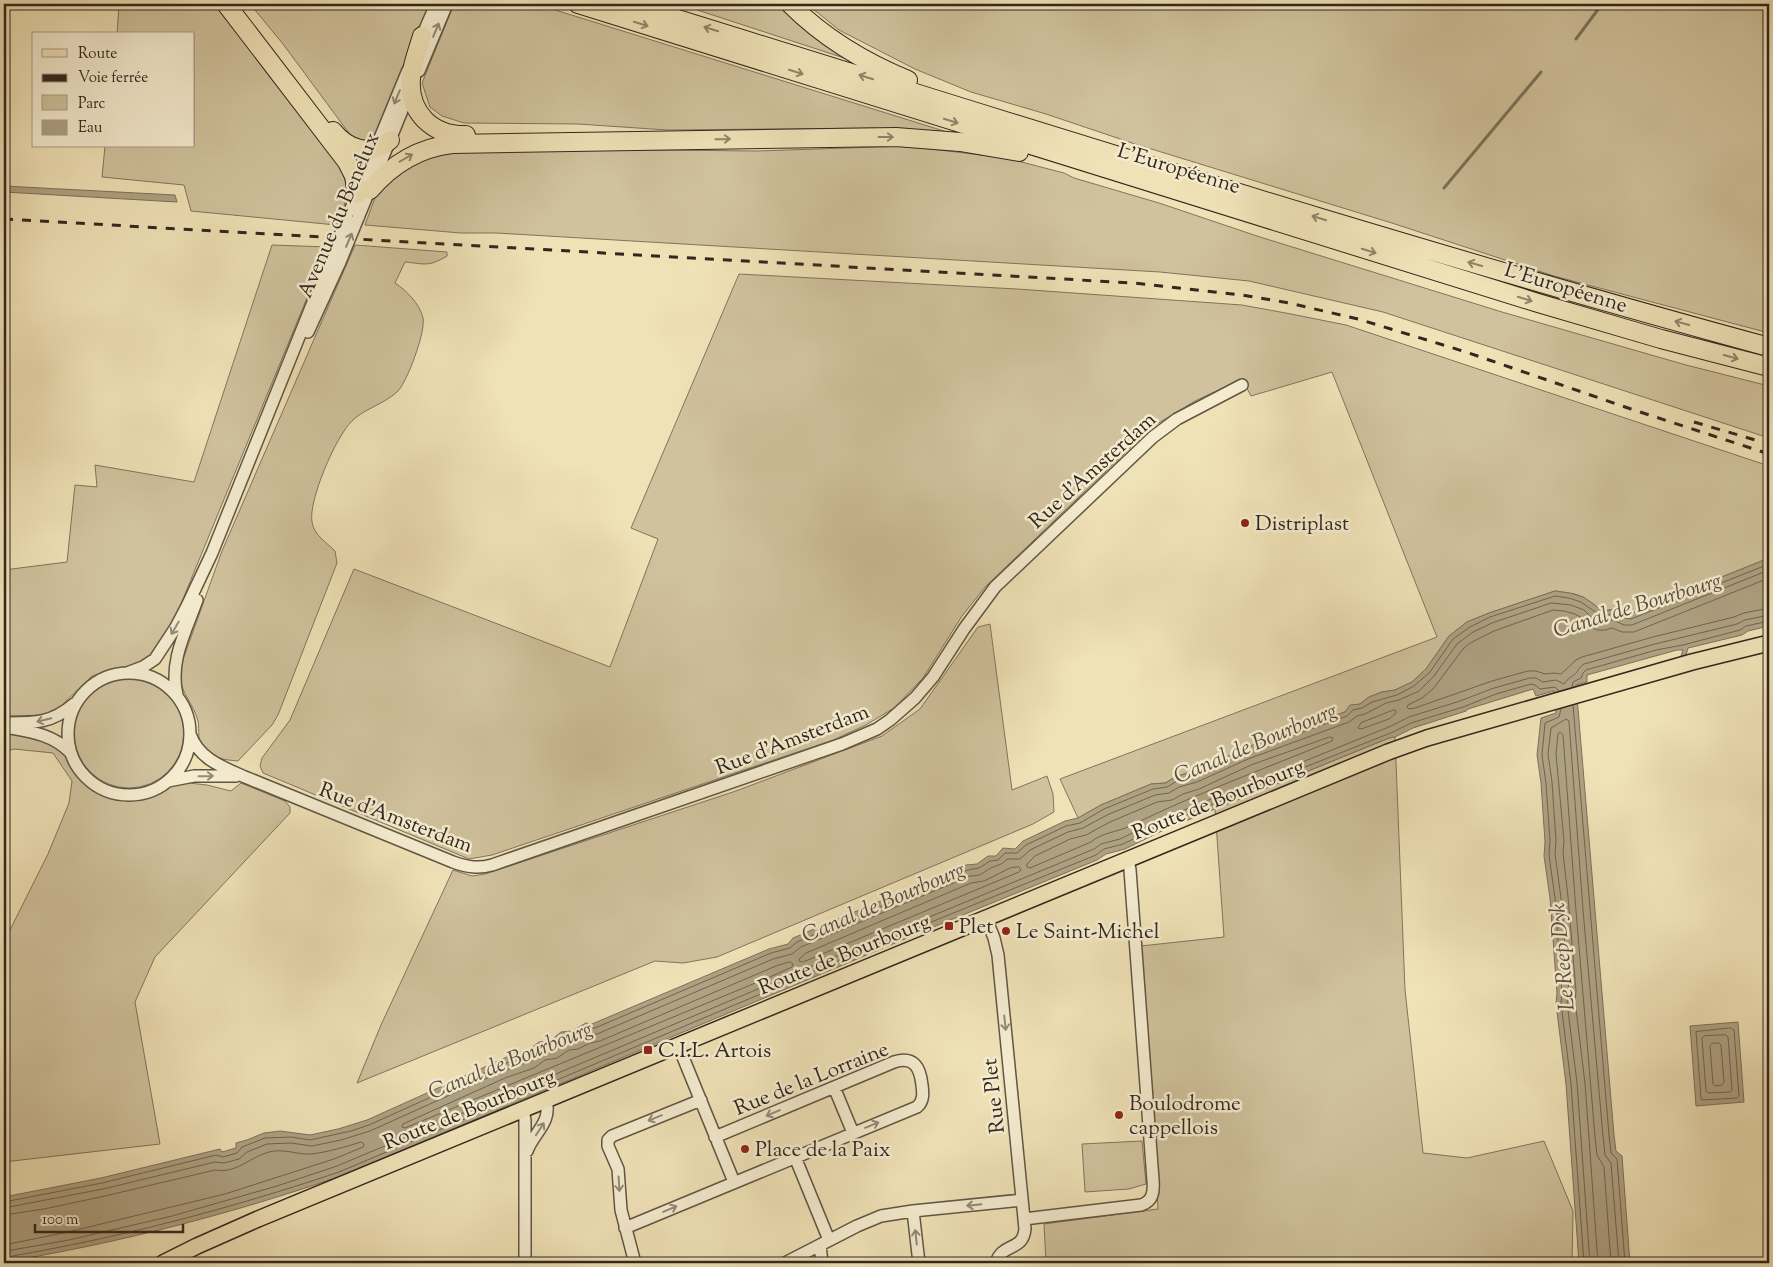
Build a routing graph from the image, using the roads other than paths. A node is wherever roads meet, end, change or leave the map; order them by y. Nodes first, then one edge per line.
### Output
1 (226, 4) edge
2 (236, 4) edge
3 (436, 4) edge
4 (447, 4) edge
5 (578, 4) edge
6 (628, 4) edge
7 (790, 4) edge
8 (422, 36) junction
9 (411, 89) junction
10 (390, 140) junction
11 (691, 140) junction
12 (375, 149) junction
13 (1230, 190) junction
14 (363, 192) junction
15 (1323, 237) junction
16 (1769, 347) edge
17 (1769, 367) edge
18 (1242, 385) dead end
19 (212, 553) junction
20 (1769, 635) edge
21 (1769, 642) edge
22 (1692, 662) junction
23 (127, 673) junction
24 (177, 696) junction
25 (78, 699) junction
26 (4, 724) edge
27 (4, 727) edge
28 (190, 734) junction
29 (70, 752) junction
30 (245, 777) junction
31 (168, 781) junction
32 (1128, 859) junction
33 (986, 918) junction
34 (678, 1045) junction
35 (834, 1087) junction
36 (546, 1100) junction
37 (700, 1100) junction
38 (523, 1110) junction
39 (853, 1132) junction
40 (716, 1137) junction
41 (525, 1155) junction
42 (795, 1156) junction
43 (734, 1182) junction
44 (1022, 1200) junction
45 (913, 1211) junction
46 (1024, 1219) junction
47 (626, 1228) junction
48 (825, 1243) junction
49 (996, 1261) edge
50 (168, 1262) edge
51 (524, 1263) edge
52 (635, 1263) edge
53 (785, 1263) edge
54 (822, 1263) edge
55 (918, 1263) edge

1 - 14 highway
2 - 12 highway
3 - 8 street, Avenue du Benelux
9 -> 4 street, Avenue du Benelux
5 -> 15 highway, L'Européenne
13 -> 6 highway, L'Européenne
7 - 13 highway
8 - 9 highway
8 -> 12 street, Avenue du Benelux
9 - 10 street, Avenue du Benelux
9 - 11 highway
10 - 12 highway
10 - 14 street, Avenue du Benelux
14 -> 11 highway
11 -> 15 highway
12 - 14 street, Avenue du Benelux
16 -> 13 highway, L'Européenne
14 - 19 street, Avenue du Benelux, bridge
15 -> 17 highway, L'Européenne
18 - 30 street, Rue d'Amsterdam
19 -> 23 street, Avenue du Benelux
19 - 24 street, Avenue du Benelux
20 - 22 main road, Route de Bourbourg
21 - 22 main road, Route de Bourbourg
22 - 32 main road, Route de Bourbourg
23 - 24 street
23 - 25 street
24 - 28 street
25 -> 26 street
25 - 29 street
27 - 29 street
28 - 30 street, Rue d'Amsterdam
28 - 31 street
29 - 31 street
31 -> 30 street, Rue d'Amsterdam
32 - 33 main road, Route de Bourbourg
32 - 46 street
33 - 34 main road, Route de Bourbourg
33 -> 44 street, Rue Plet
34 - 36 main road, Route de Bourbourg
34 - 37 street
35 - 39 street
39 -> 35 street, Rue de la Lorraine
35 -> 40 street, Rue de la Lorraine
36 - 38 main road, Route de Bourbourg
41 -> 36 street
37 - 40 street
37 -> 47 street
38 - 41 street
38 - 50 main road, Route de Bourbourg
39 - 42 street
40 - 43 street
41 - 51 street
42 - 43 street
42 - 48 street
47 -> 43 street
44 -> 45 street
44 - 46 street, Rue Plet
45 - 48 street
55 -> 45 street
46 - 49 street, Rue Plet
47 - 52 street
48 - 53 street
48 - 54 street

